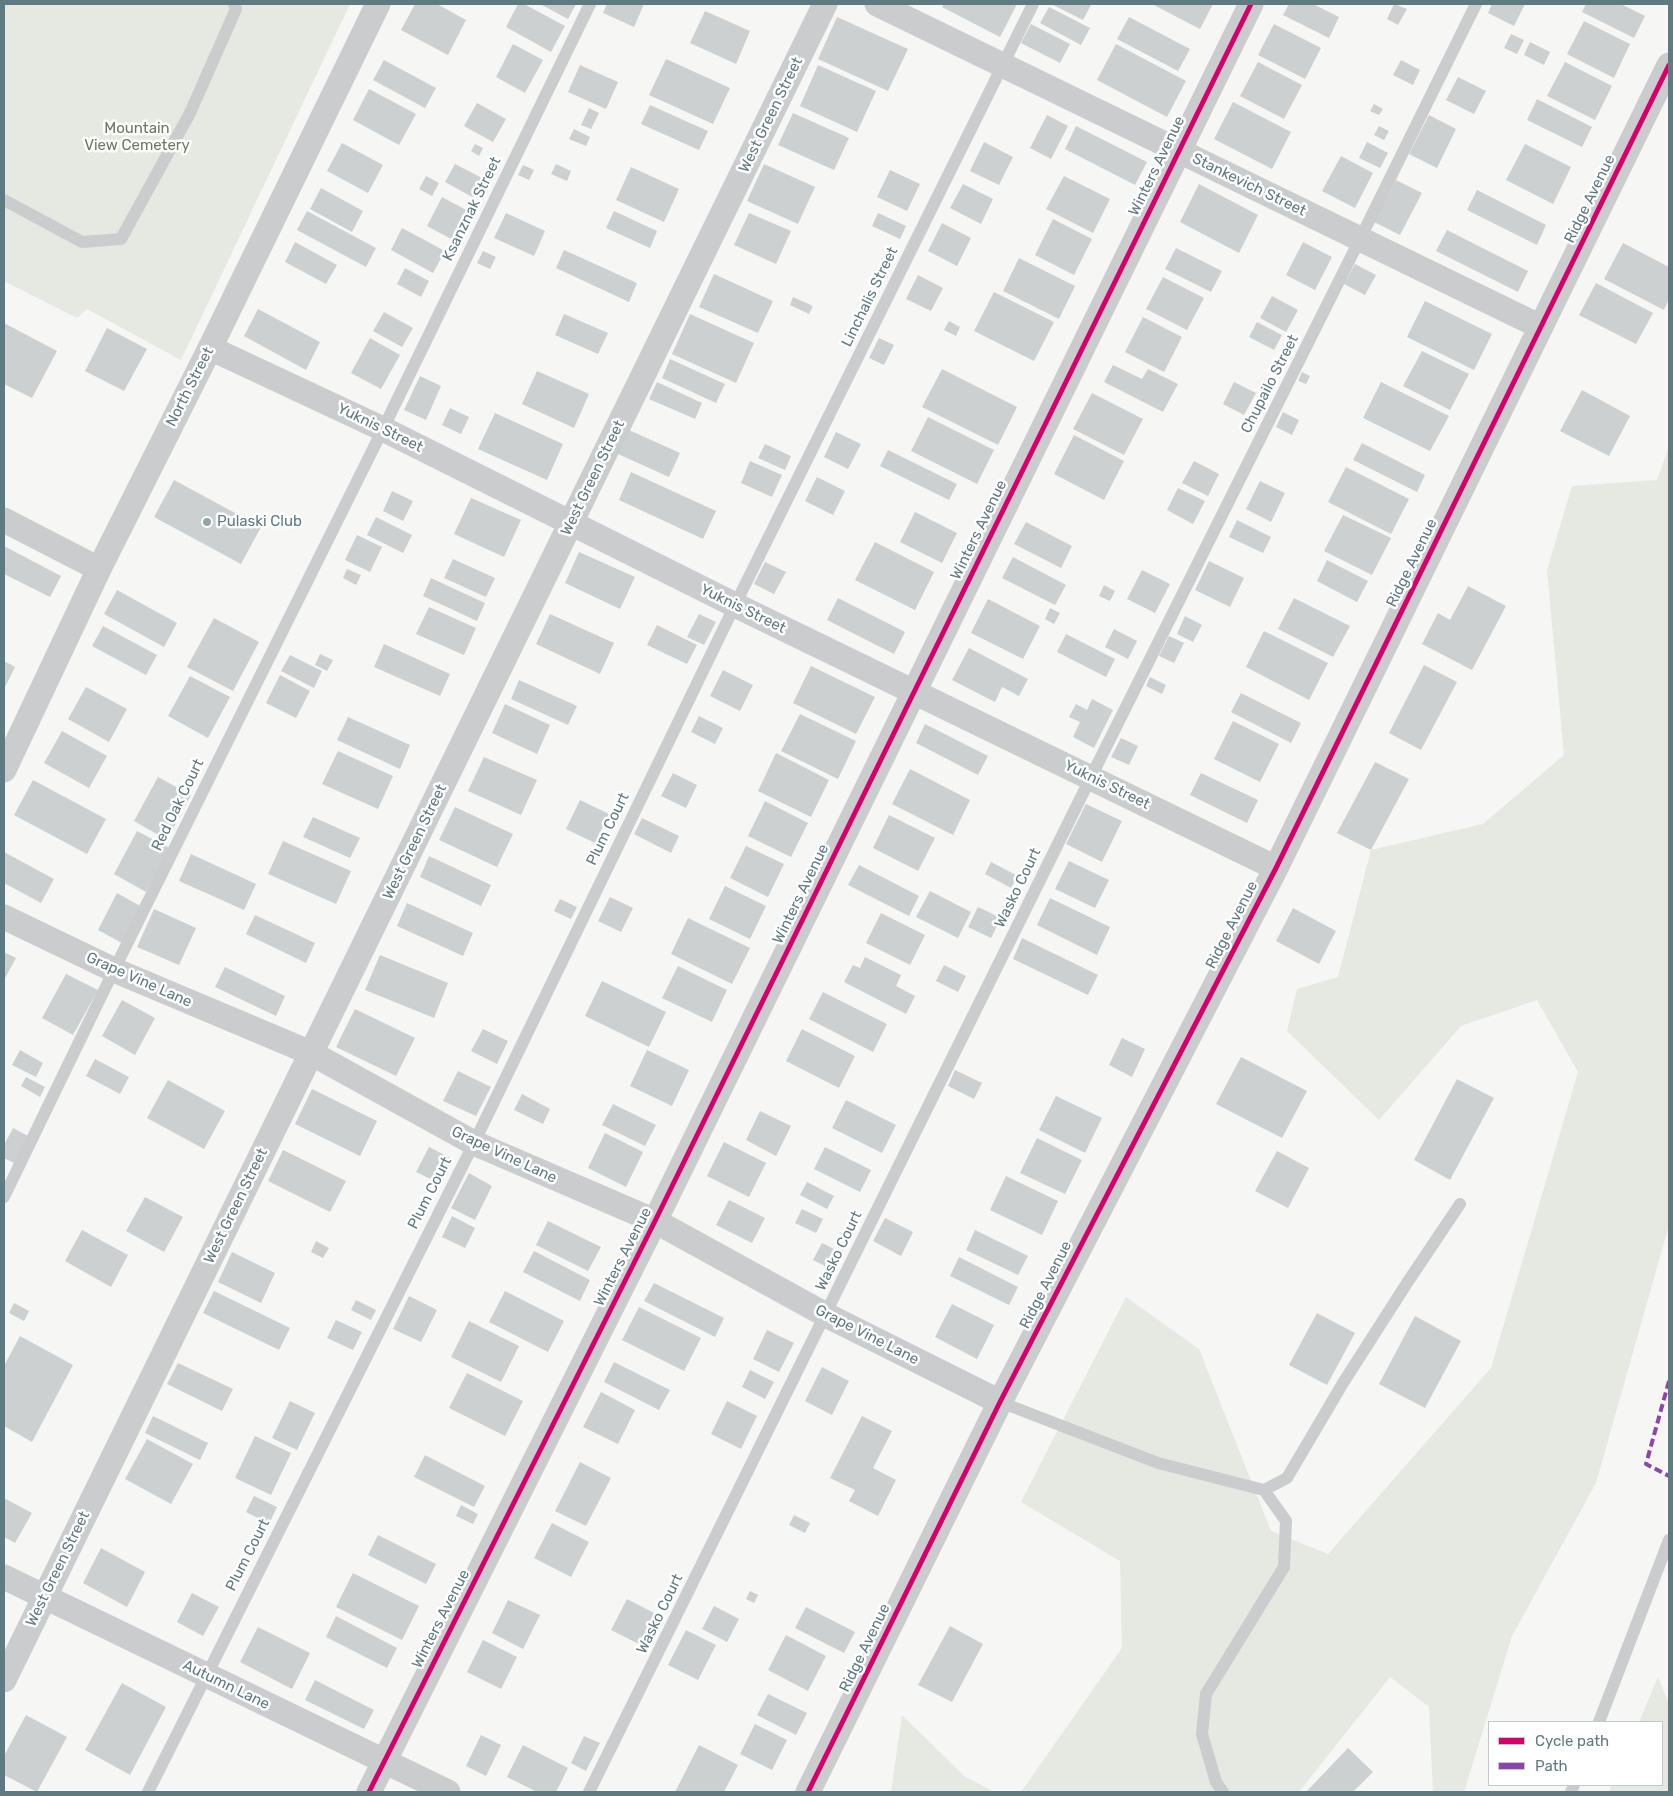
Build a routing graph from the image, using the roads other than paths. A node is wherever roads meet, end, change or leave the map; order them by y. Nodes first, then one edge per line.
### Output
1 (234, 4) edge
2 (378, 4) edge
3 (590, 4) edge
4 (825, 4) edge
5 (877, 4) edge
6 (1033, 4) edge
7 (1251, 4) edge
8 (1476, 4) edge
9 (1669, 65) edge
10 (1003, 66) junction
11 (1179, 151) junction
12 (4, 200) edge
13 (1360, 240) junction
14 (1541, 328) junction
15 (210, 348) junction
16 (383, 429) junction
17 (4, 520) edge
18 (571, 524) junction
19 (99, 569) junction
20 (735, 605) junction
21 (914, 691) junction
22 (4, 770) edge
23 (1091, 777) junction
24 (1276, 868) junction
25 (4, 917) edge
26 (114, 970) junction
27 (311, 1053) junction
28 (474, 1143) junction
29 (4, 1197) edge
30 (1460, 1204) dead end
31 (655, 1221) junction
32 (826, 1315) junction
33 (1000, 1402) junction
34 (1264, 1490) junction
35 (1669, 1540) edge
36 (4, 1577) edge
37 (45, 1596) junction
38 (206, 1675) junction
39 (4, 1680) edge
40 (1599, 1721) edge
41 (384, 1761) junction
42 (148, 1792) edge
43 (369, 1792) edge
44 (448, 1792) edge
45 (589, 1792) edge
46 (808, 1792) edge
47 (1223, 1792) edge

1 - 12 lane
2 - 15 street, North Street
3 - 16 lane, Ksanznak Street
4 - 18 street, West Green Street
5 - 10 street, Stankevich Street
6 - 10 lane, Linchalis Street
7 - 11 street, Winters Avenue
8 - 13 lane, Chupailo Street
9 - 14 street, Ridge Avenue
10 - 11 street, Stankevich Street
10 - 20 lane, Linchalis Street
11 - 13 street, Stankevich Street
11 - 21 street, Winters Avenue
13 - 14 street, Stankevich Street
13 - 23 lane, Chupailo Street
14 - 24 street, Ridge Avenue
15 - 16 street, Yuknis Street
15 - 19 street, North Street
16 - 18 street, Yuknis Street
16 - 26 lane, Red Oak Court
17 - 19 street
18 - 20 street, Yuknis Street
18 - 27 street, West Green Street
19 - 22 street, North Street
20 - 21 street, Yuknis Street
20 - 28 lane, Plum Court
21 - 23 street, Yuknis Street
21 - 31 street, Winters Avenue
23 - 24 street, Yuknis Street
23 - 32 lane, Wasko Court
24 - 33 street, Ridge Avenue
25 - 26 street, Grape Vine Lane
26 - 27 street, Grape Vine Lane
26 - 29 lane, Red Oak Court
27 - 28 street, Grape Vine Lane
27 - 37 street, West Green Street
28 - 31 street, Grape Vine Lane
28 - 38 lane, Plum Court
30 - 34 lane
31 - 32 street, Grape Vine Lane
31 - 41 street, Winters Avenue
32 - 33 street, Grape Vine Lane
32 - 45 lane, Wasko Court
33 - 34 lane
33 - 46 street, Ridge Avenue
34 - 47 lane
35 - 40 lane
36 - 37 street, Autumn Lane
37 - 38 street, Autumn Lane
37 - 39 street, West Green Street
38 - 41 street, Autumn Lane
38 - 42 lane, Plum Court
41 - 43 street, Winters Avenue
41 - 44 street, Autumn Lane

